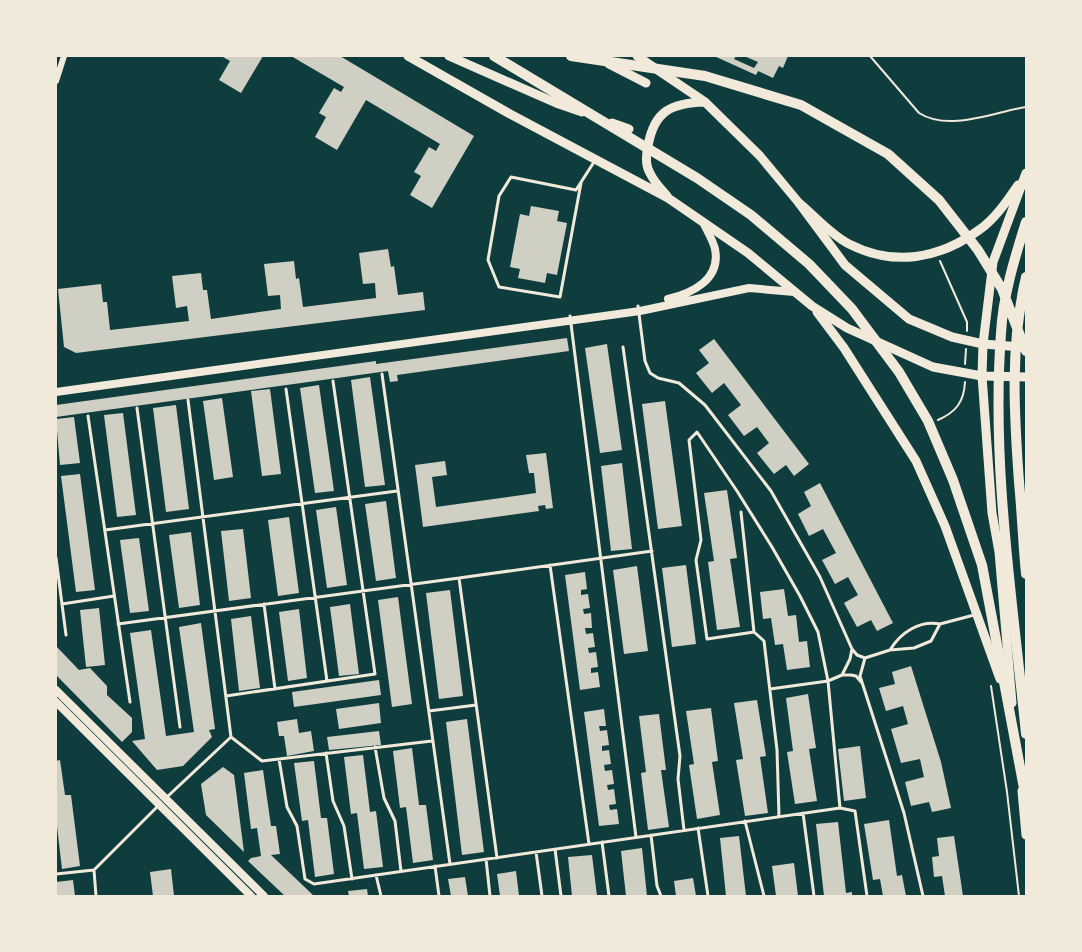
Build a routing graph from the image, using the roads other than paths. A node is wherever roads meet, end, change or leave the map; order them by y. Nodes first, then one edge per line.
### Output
1 (64, 56) edge
2 (408, 56) edge
3 (449, 56) edge
4 (494, 56) edge
5 (571, 56) edge
6 (593, 56) edge
7 (637, 56) edge
8 (56, 81) edge
9 (646, 83) dead end
10 (705, 102) junction
11 (629, 129) dead end
12 (595, 160) junction
13 (1026, 175) edge
14 (581, 183) junction
15 (668, 198) junction
16 (799, 203) junction
17 (703, 222) junction
18 (1026, 222) edge
19 (1026, 277) edge
20 (796, 292) junction
21 (675, 299) junction
22 (812, 306) junction
23 (639, 309) junction
24 (571, 318) junction
25 (983, 344) junction
26 (623, 347) dead end
27 (1026, 349) edge
28 (382, 374) dead end
29 (982, 376) junction
30 (1026, 377) edge
31 (333, 381) dead end
32 (56, 387) edge
33 (286, 389) dead end
34 (56, 392) edge
35 (188, 400) dead end
36 (136, 408) dead end
37 (88, 416) dead end
38 (398, 491) junction
39 (350, 497) junction
40 (302, 504) junction
41 (741, 512) dead end
42 (203, 517) junction
43 (152, 524) junction
44 (105, 530) junction
45 (651, 551) junction
46 (56, 558) edge
47 (601, 558) junction
48 (550, 565) junction
49 (1026, 574) edge
50 (459, 578) junction
51 (411, 584) junction
52 (363, 591) junction
53 (114, 596) junction
54 (315, 597) junction
55 (62, 604) junction
56 (264, 604) junction
57 (215, 611) junction
58 (976, 614) junction
59 (165, 618) junction
60 (118, 624) junction
61 (940, 624) junction
62 (754, 632) junction
63 (66, 635) dead end
64 (852, 649) junction
65 (890, 650) junction
66 (865, 658) junction
67 (842, 675) junction
68 (327, 681) junction
69 (828, 681) junction
70 (862, 684) junction
71 (275, 689) junction
72 (770, 689) junction
73 (56, 690) edge
74 (226, 696) junction
75 (56, 702) edge
76 (130, 702) dead end
77 (476, 705) junction
78 (429, 711) junction
79 (1013, 715) junction
80 (180, 727) dead end
81 (1026, 734) edge
82 (231, 737) junction
83 (432, 741) junction
84 (375, 747) junction
85 (326, 753) junction
86 (279, 759) junction
87 (1026, 799) edge
88 (163, 802) junction
89 (840, 808) junction
90 (803, 813) junction
91 (779, 816) junction
92 (746, 821) junction
93 (698, 828) junction
94 (684, 830) junction
95 (651, 835) junction
96 (1026, 835) edge
97 (636, 837) junction
98 (602, 842) junction
99 (589, 844) junction
100 (555, 849) junction
101 (536, 852) junction
102 (497, 858) junction
103 (486, 859) junction
104 (450, 864) junction
105 (435, 866) junction
106 (94, 870) junction
107 (401, 872) junction
108 (56, 874) edge
109 (376, 875) junction
110 (352, 879) junction
111 (96, 897) edge
112 (251, 897) edge
113 (264, 897) edge
114 (381, 897) edge
115 (439, 897) edge
116 (490, 897) edge
117 (542, 897) edge
118 (561, 897) edge
119 (609, 897) edge
120 (661, 897) edge
121 (708, 897) edge
122 (764, 897) edge
123 (814, 897) edge
124 (867, 897) edge
125 (923, 897) edge

1 - 8 street
2 - 12 main road
3 - 11 main road
4 - 87 highway
5 - 27 highway
6 - 9 main road
7 - 10 main road
10 - 15 main road
10 - 16 main road
12 - 14 lane
12 - 15 main road
13 - 16 main road
13 - 25 main road
14 - 14 lane
15 - 17 main road
16 - 25 main road
17 - 20 main road
17 - 21 street
18 - 81 highway
19 - 49 highway
20 - 21 street
20 - 22 main road
21 - 23 street
22 - 29 main road
22 - 58 main road
23 - 24 street
23 - 64 lane
24 - 32 street
24 - 34 street
24 - 47 lane
25 - 27 main road
25 - 29 main road
26 - 45 lane
28 - 38 lane
29 - 30 main road
29 - 79 main road
31 - 39 lane
33 - 40 lane
35 - 42 lane
36 - 43 lane
37 - 44 lane
38 - 39 lane
38 - 51 lane
39 - 40 lane
39 - 52 lane
40 - 42 lane
40 - 54 lane
41 - 62 lane
42 - 43 lane
42 - 57 lane
43 - 44 lane
43 - 59 lane
44 - 53 lane
45 - 47 lane
45 - 94 lane
46 - 55 lane
47 - 48 lane
47 - 97 lane
48 - 50 lane
48 - 99 lane
50 - 51 lane
50 - 77 lane
51 - 52 lane
51 - 78 lane
52 - 54 lane
52 - 68 lane
53 - 55 lane
53 - 60 lane
54 - 56 lane
54 - 68 lane
55 - 63 lane
56 - 57 lane
56 - 71 lane
57 - 59 lane
57 - 74 lane
58 - 61 lane
58 - 79 main road
59 - 60 lane
59 - 80 lane
60 - 76 lane
61 - 65 lane
61 - 65 lane
62 - 69 lane
62 - 72 lane
64 - 66 lane
64 - 67 lane
65 - 66 lane
66 - 70 lane
67 - 69 lane
67 - 70 lane
68 - 71 lane
69 - 72 lane
69 - 89 lane
70 - 125 lane
71 - 74 lane
72 - 91 lane
73 - 88 street
74 - 82 lane
75 - 88 street
77 - 78 lane
77 - 102 lane
78 - 83 lane
79 - 96 main road
82 - 86 lane
82 - 88 lane
83 - 84 lane
83 - 104 lane
84 - 85 lane
84 - 107 lane
85 - 86 lane
85 - 110 lane
86 - 110 lane
88 - 106 lane
88 - 112 street
88 - 113 street
89 - 90 lane
89 - 124 lane
90 - 91 lane
90 - 123 lane
91 - 92 lane
92 - 93 lane
92 - 122 lane
93 - 94 lane
93 - 121 lane
94 - 95 lane
95 - 97 lane
95 - 120 lane
97 - 98 lane
98 - 99 lane
98 - 119 lane
99 - 100 lane
100 - 101 lane
100 - 118 lane
101 - 102 lane
101 - 117 lane
102 - 103 lane
103 - 104 lane
103 - 116 lane
104 - 105 lane
105 - 107 lane
105 - 115 lane
106 - 108 lane
106 - 111 lane
107 - 109 lane
109 - 110 lane
109 - 114 lane

